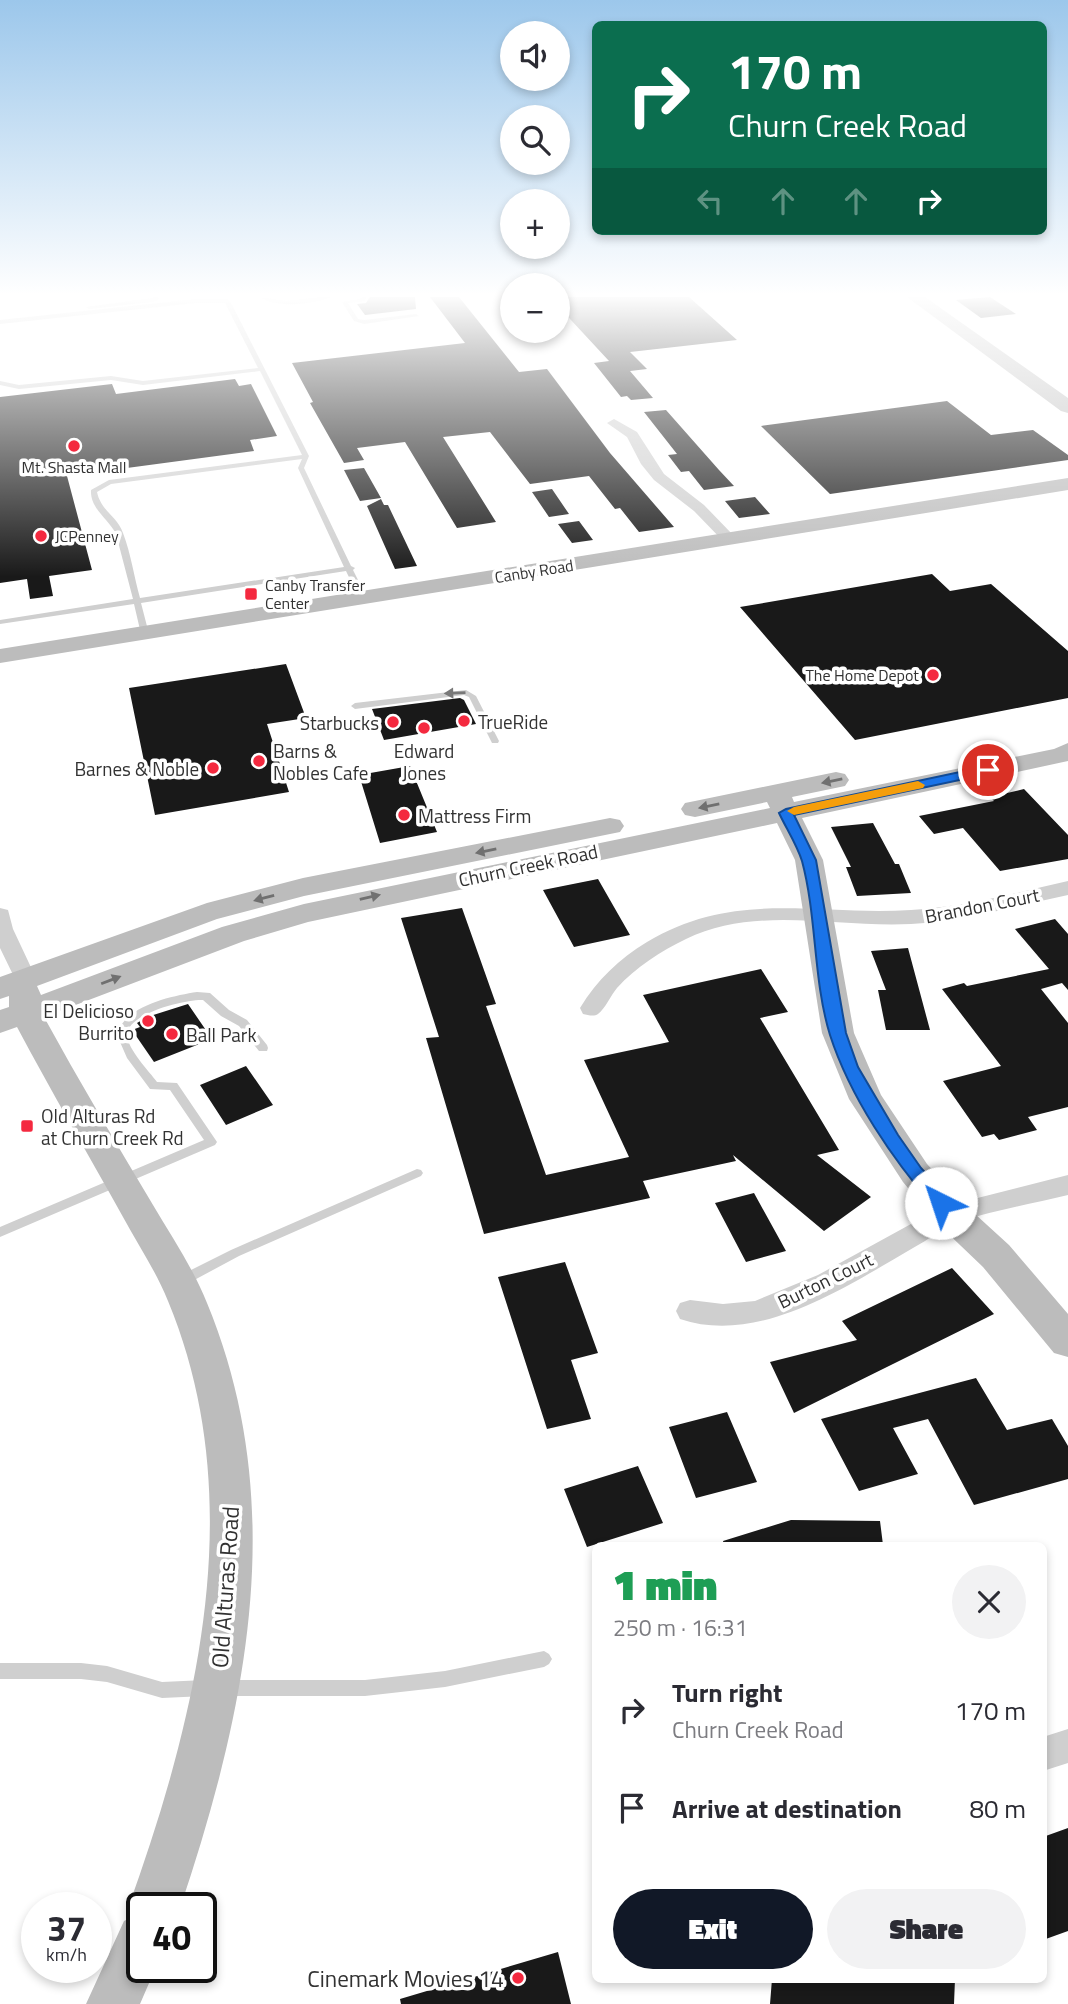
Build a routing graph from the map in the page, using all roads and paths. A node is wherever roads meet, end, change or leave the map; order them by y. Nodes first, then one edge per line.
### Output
1 (272, 391) edge
2 (1045, 391) edge
3 (1068, 407) edge
4 (614, 423) dead end
5 (306, 456) junction
6 (1068, 484) edge
7 (730, 540) junction
8 (351, 568) junction
9 (363, 598) junction
10 (136, 600) junction
11 (0, 622) edge
12 (145, 634) junction
13 (0, 656) edge
14 (355, 706) dead end
15 (1068, 740) edge
16 (495, 741) dead end
17 (1068, 751) edge
18 (781, 802) junction
19 (1068, 888) edge
20 (0, 915) edge
21 (819, 917) junction
22 (10, 1000) edge
23 (592, 1008) dead end
24 (263, 1048) dead end
25 (417, 1173) dead end
26 (121, 1181) junction
27 (1068, 1185) edge
28 (951, 1214) junction
29 (0, 1233) edge
30 (178, 1283) junction
31 (690, 1311) dead end
32 (1068, 1341) edge
33 (544, 1659) dead end
34 (0, 1671) edge
35 (218, 1688) junction
36 (1068, 1746) edge
37 (1047, 1753) edge
38 (160, 1892) edge
39 (126, 1975) edge
40 (113, 2004) edge

1 - 5 lane
2 - 3 street
4 - 7 street
5 - 8 lane
5 - 10 lane
6 - 7 street, Canby Road
7 - 9 street, Canby Road
8 - 9 lane
8 - 10 lane
9 - 12 street, Canby Road
10 - 11 lane
10 - 12 lane
12 - 13 street, Canby Road
16 -> 14 lane
15 -> 18 street, Churn Creek Road
17 - 18 street, Churn Creek Road
18 - 21 street
18 - 22 street, Churn Creek Road
19 - 21 street, Brandon Court
20 - 22 street, Old Alturas Road
21 - 23 street, Brandon Court
21 - 28 street
22 - 26 street, Old Alturas Road
24 - 26 lane
25 - 30 lane
26 - 29 lane
26 - 30 street, Old Alturas Road
27 - 28 street, Burton Court
28 - 31 street, Burton Court
28 - 32 street
30 - 35 street, Old Alturas Road
33 - 35 lane
34 - 35 lane
35 - 38 street, Old Alturas Road
36 - 37 street
39 - 40 street

